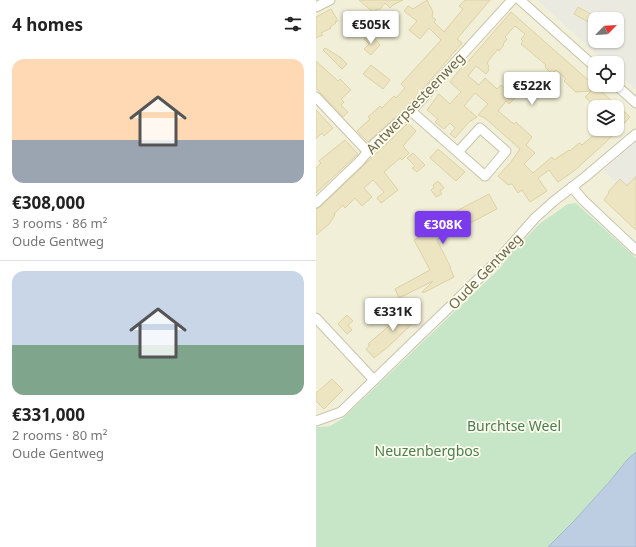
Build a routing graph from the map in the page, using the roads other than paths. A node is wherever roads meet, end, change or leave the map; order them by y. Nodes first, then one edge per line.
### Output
1 (330, 0) edge
2 (512, 0) edge
3 (520, 0) edge
4 (316, 7) edge
5 (588, 61) edge
6 (624, 92) edge
7 (316, 97) edge
8 (636, 103) edge
9 (411, 111) junction
10 (636, 134) edge
11 (368, 152) junction
12 (458, 152) junction
13 (572, 187) junction
14 (316, 203) edge
15 (636, 250) edge
16 (316, 318) edge
17 (374, 380) junction
18 (316, 421) edge

1 - 4 street
2 - 9 street, Antwerpsesteenweg
3 - 5 street
6 - 8 street
7 - 11 street
9 - 11 street, Antwerpsesteenweg
9 - 12 street
10 - 13 street, Oude Gentweg
11 - 14 street, Antwerpsesteenweg
12 - 12 street
13 - 15 street
13 - 17 street, Oude Gentweg
16 - 17 street
17 - 18 street, Oude Gentweg

